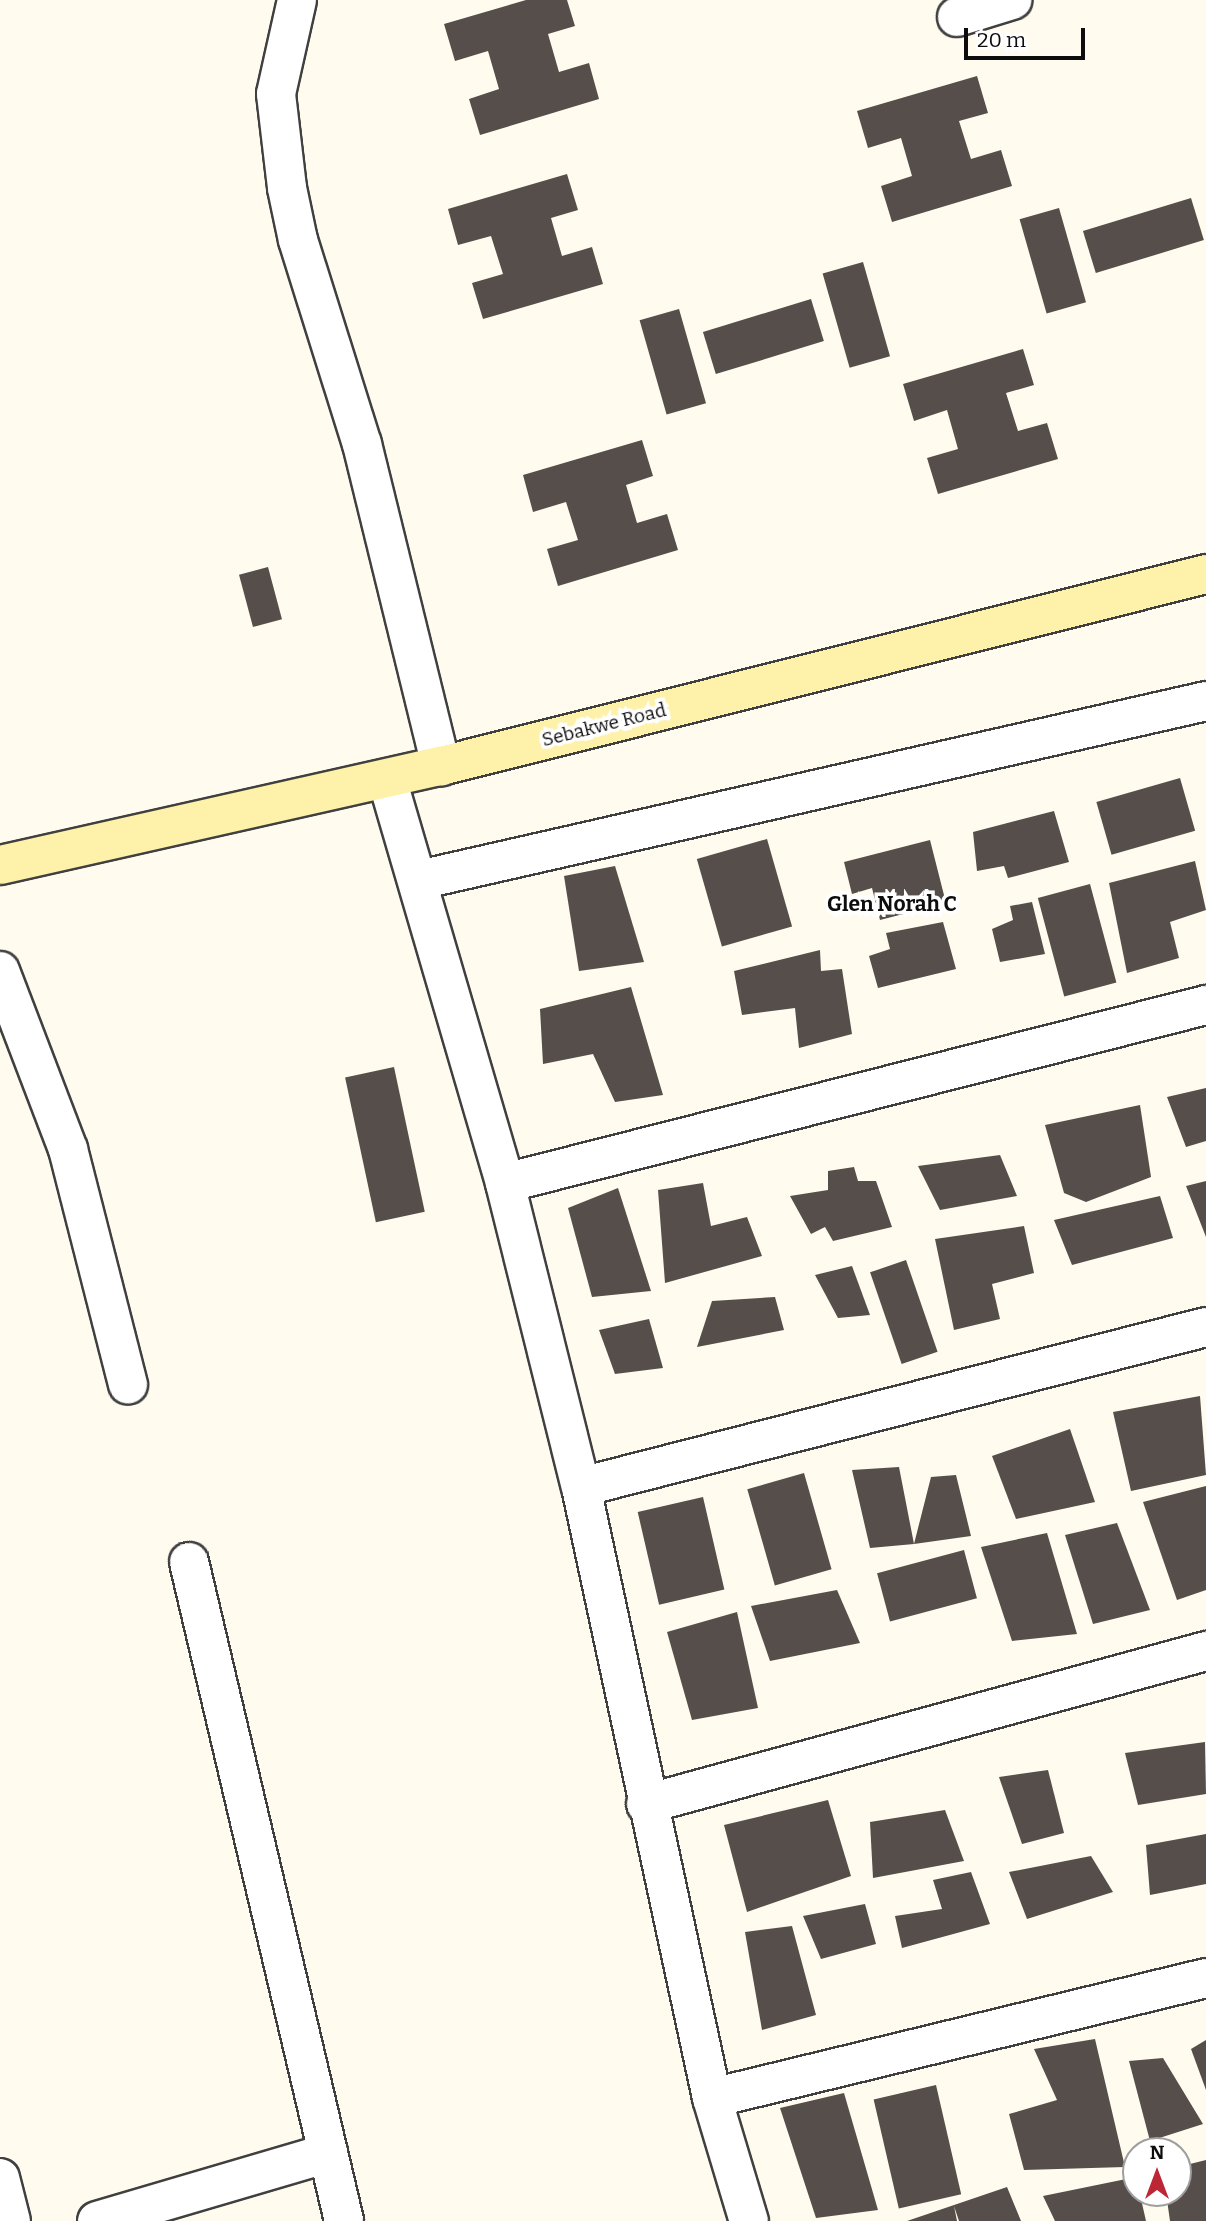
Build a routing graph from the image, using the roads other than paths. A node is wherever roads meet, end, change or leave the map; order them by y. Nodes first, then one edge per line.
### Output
1 (297, 0) edge
2 (1013, 0) edge
3 (957, 17) dead end
4 (1206, 574) edge
5 (1206, 701) edge
6 (440, 766) junction
7 (387, 779) junction
8 (0, 865) edge
9 (419, 880) junction
10 (0, 971) edge
11 (1206, 1005) edge
12 (505, 1183) junction
13 (1206, 1327) edge
14 (128, 1384) dead end
15 (581, 1487) junction
16 (189, 1562) dead end
17 (1206, 1651) edge
18 (646, 1804) junction
19 (1206, 1978) edge
20 (712, 2098) junction
21 (328, 2153) junction
22 (0, 2178) edge
23 (11, 2221) edge
24 (97, 2221) edge
25 (344, 2221) edge
26 (749, 2221) edge

1 - 6 street
2 - 3 street
4 - 6 street, Sebakwe Road
5 - 9 street
6 - 7 street, Sebakwe Road
7 - 8 street, Sebakwe Road
7 - 9 street
9 - 12 street
10 - 14 street
11 - 12 street
12 - 15 street
13 - 15 street
15 - 18 street
16 - 21 street
17 - 18 street
18 - 20 street
19 - 20 street
20 - 26 street
21 - 24 street
21 - 25 street
22 - 23 street

